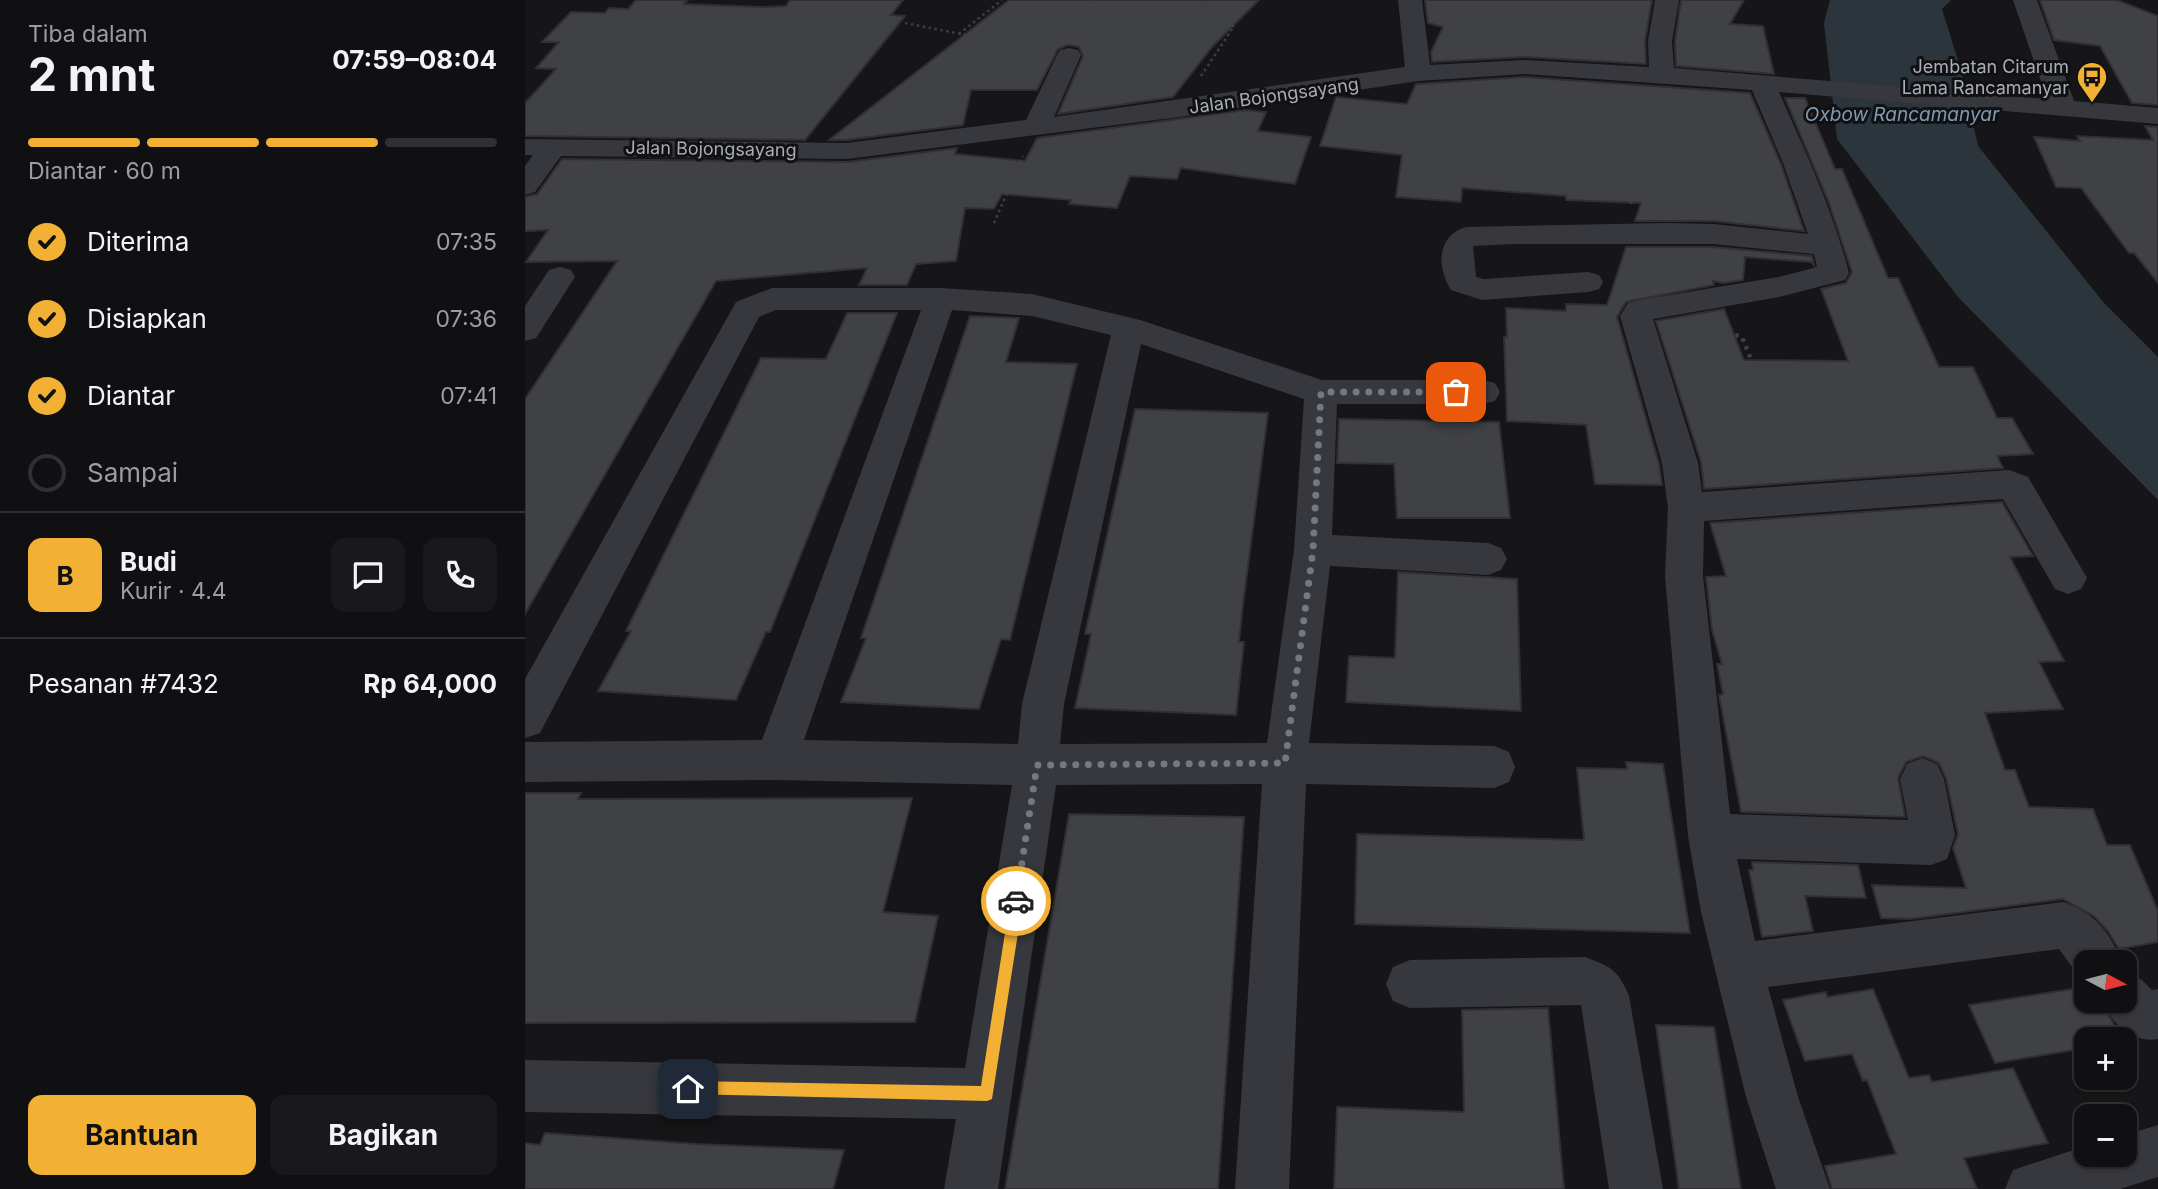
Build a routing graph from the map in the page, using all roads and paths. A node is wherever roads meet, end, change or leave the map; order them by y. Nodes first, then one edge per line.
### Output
1 (1002, 0) edge
2 (1411, 0) edge
3 (1667, 0) edge
4 (2025, 0) edge
5 (1209, 1) edge
6 (1187, 21) junction
7 (905, 23) dead end
8 (958, 34) junction
9 (1069, 55) joint
10 (1418, 73) junction
11 (1671, 76) junction
12 (1768, 84) junction
13 (2063, 107) junction
14 (1179, 109) junction
15 (1116, 116) junction
16 (2158, 116) edge
17 (1036, 127) junction
18 (554, 146) junction
19 (525, 148) edge
20 (525, 186) edge
21 (1631, 204) dead end
22 (994, 223) dead end
23 (1827, 245) junction
24 (560, 277) dead end
25 (1588, 282) dead end
26 (940, 299) junction
27 (1694, 302) junction
28 (1129, 328) junction
29 (525, 330) edge
30 (1321, 392) junction
31 (1483, 392) dead end
32 (1840, 498) junction
33 (1686, 508) junction
34 (1313, 550) junction
35 (1488, 559) dead end
36 (2068, 578) dead end
37 (525, 719) edge
38 (776, 760) junction
39 (525, 762) edge
40 (1285, 763) junction
41 (1037, 765) junction
42 (1494, 767) dead end
43 (1922, 779) dead end
44 (1710, 836) junction
45 (2089, 950) edge
46 (1737, 970) junction
47 (1410, 984) dead end
48 (2137, 1009) edge
49 (2158, 1014) edge
50 (525, 1087) edge
51 (987, 1094) junction
52 (2158, 1151) edge
53 (971, 1189) edge
54 (1262, 1189) edge
55 (1636, 1189) edge
56 (1803, 1189) edge
57 (2032, 1189) edge

1 - 8 path
2 - 10 street
3 - 11 street
4 - 13 street
5 - 6 path
6 - 14 path
6 - 15 path
7 - 8 path
8 - 9 path
9 - 17 street
10 - 11 street, Jalan Bojongsayang
10 - 14 street, Jalan Bojongsayang
11 - 12 street, Jalan Bojongsayang
11 - 21 path
12 - 13 street, Jalan Bojongsayang
12 - 23 street
13 - 16 street, Jalan Bojongsayang
14 - 15 street, Jalan Bojongsayang
15 - 17 street, Jalan Bojongsayang
17 - 18 street, Jalan Bojongsayang
17 - 22 path
18 - 19 street, Jalan Bojongsayang
18 - 20 street
23 - 25 street
23 - 27 street
24 - 29 street
26 - 28 street
26 - 37 street
26 - 38 street
27 - 32 path
27 - 33 street
28 - 30 street
28 - 41 street
30 - 31 street
30 - 34 street
32 - 33 street
32 - 36 street
33 - 44 street
34 - 35 street
34 - 40 street
38 - 39 street
38 - 41 street
40 - 41 street
40 - 42 street
40 - 54 street
41 - 51 street
43 - 44 street
44 - 46 street
45 - 46 street
46 - 56 street
47 - 55 street
48 - 49 street
50 - 51 street
51 - 53 street
52 - 57 street

